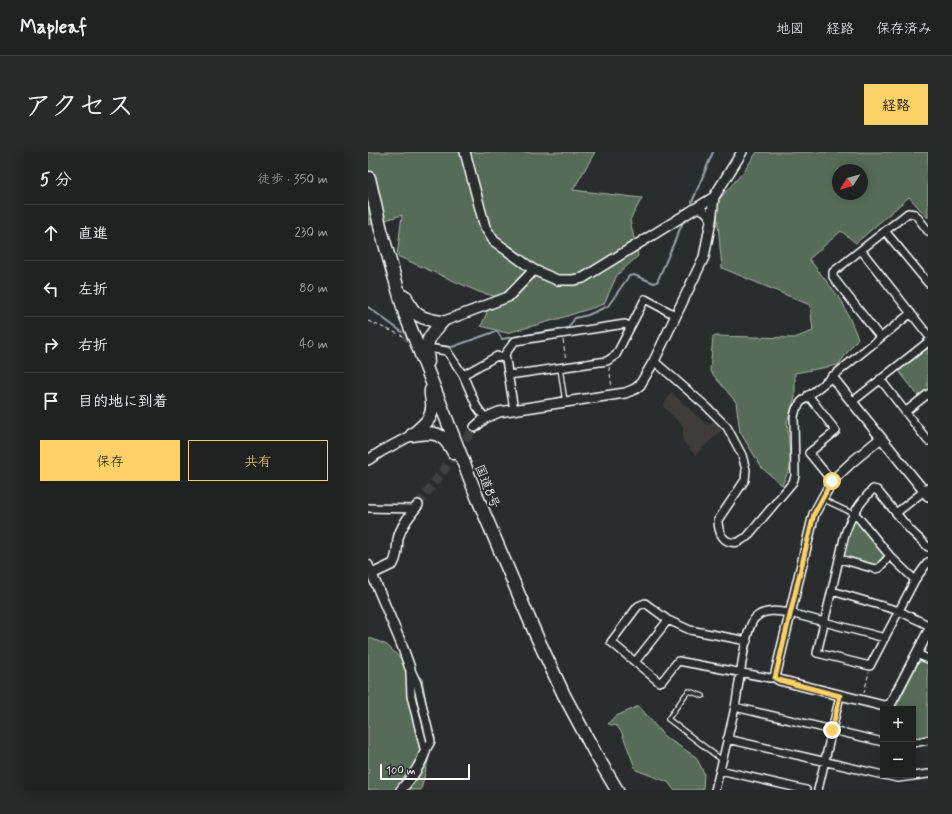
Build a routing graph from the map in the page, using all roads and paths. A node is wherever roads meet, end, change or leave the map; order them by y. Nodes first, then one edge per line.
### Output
1 (465, 152) edge
2 (742, 152) edge
3 (370, 178) dead end
4 (714, 197) junction
5 (693, 209) junction
6 (711, 221) junction
7 (380, 230) junction
8 (885, 231) junction
9 (928, 231) edge
10 (861, 250) junction
11 (534, 270) junction
12 (928, 283) edge
13 (911, 314) junction
14 (676, 315) junction
15 (368, 321) edge
16 (442, 322) junction
17 (630, 327) junction
18 (562, 334) junction
19 (928, 334) edge
20 (403, 336) tunnel mouth
21 (880, 337) junction
22 (928, 342) edge
23 (434, 349) dead end
24 (506, 359) junction
25 (608, 361) junction
26 (654, 361) junction
27 (563, 367) junction
28 (463, 375) junction
29 (508, 375) junction
30 (430, 376) junction
31 (832, 376) junction
32 (880, 379) junction
33 (928, 394) edge
34 (614, 395) junction
35 (808, 395) junction
36 (565, 402) junction
37 (852, 402) junction
38 (514, 410) junction
39 (905, 412) junction
40 (485, 418) junction
41 (475, 427) tunnel mouth
42 (412, 435) junction
43 (881, 438) junction
44 (928, 441) edge
45 (368, 460) edge
46 (832, 481) junction
47 (927, 492) edge
48 (822, 498) junction
49 (478, 499) junction
50 (416, 507) joint
51 (368, 508) edge
52 (896, 513) junction
53 (854, 514) junction
54 (928, 547) edge
55 (890, 556) junction
56 (840, 558) junction
57 (928, 562) edge
58 (370, 570) edge
59 (915, 580) junction
60 (832, 591) junction
61 (899, 611) junction
62 (790, 613) junction
63 (668, 620) junction
64 (824, 622) junction
65 (928, 625) edge
66 (928, 632) edge
67 (885, 638) junction
68 (747, 641) junction
69 (917, 654) junction
70 (928, 659) edge
71 (635, 662) junction
72 (870, 666) junction
73 (410, 668) joint
74 (740, 672) junction
75 (775, 678) junction
76 (704, 696) dead end
77 (840, 696) junction
78 (862, 701) junction
79 (735, 707) junction
80 (832, 730) junction
81 (727, 739) junction
82 (928, 740) edge
83 (880, 741) edge
84 (916, 742) edge
85 (427, 749) joint
86 (722, 760) junction
87 (825, 762) junction
88 (720, 770) junction
89 (880, 774) edge
90 (928, 774) edge
91 (916, 776) edge
92 (401, 790) edge
93 (617, 790) edge
94 (716, 790) edge
95 (806, 790) edge
96 (818, 790) edge

1 - 11 street
2 - 4 street
3 - 7 highway, 国道8号
4 - 5 street
4 - 6 street
5 - 6 street
5 - 11 street
6 - 14 street
7 - 16 highway
7 - 30 highway, 国道8号
8 - 9 street
8 - 10 street
8 - 12 street
10 - 13 street
10 - 21 street
11 - 16 street
13 - 19 street
13 - 21 street
14 - 17 street
14 - 26 street
15 - 20 path
16 - 30 highway
17 - 18 street
17 - 25 street
18 - 24 street
18 - 27 path
21 - 31 street
22 - 32 street
23 - 28 street
24 - 28 street
24 - 29 street
25 - 27 street
25 - 34 path
26 - 34 street
26 - 35 street
27 - 29 street
27 - 36 lane
28 - 40 street
29 - 38 street
30 - 42 highway
30 - 49 highway, 国道8号
31 - 35 street
31 - 37 street
32 - 37 street
32 - 39 street
33 - 39 street
34 - 36 street
35 - 46 street
36 - 38 street
37 - 43 street
38 - 40 street
39 - 44 street
40 - 41 street
42 - 45 street
42 - 49 highway
43 - 46 street
43 - 47 street
46 - 48 street
47 - 52 street
48 - 53 lane
48 - 62 street
49 - 93 highway, 国道8号
50 - 51 street
50 - 58 street
52 - 53 street
52 - 54 street
53 - 55 street
53 - 56 street
55 - 56 street
55 - 59 street
56 - 60 street
57 - 59 street
58 - 73 street
59 - 61 street
60 - 61 street
60 - 64 street
61 - 65 street
61 - 67 street
62 - 64 street
62 - 68 street
62 - 75 street
63 - 68 street
63 - 71 street
63 - 71 street
64 - 67 street
64 - 72 street
66 - 69 street
67 - 72 street
68 - 74 street
69 - 70 street
69 - 78 street
71 - 74 street
72 - 78 path
73 - 85 street
74 - 75 street
74 - 79 street
75 - 77 street
76 - 86 lane
77 - 78 street
77 - 80 street
79 - 80 street
79 - 81 street
80 - 83 street
80 - 87 street
81 - 86 street
81 - 87 street
82 - 84 street
85 - 92 street
86 - 88 street
87 - 89 street
87 - 96 street
88 - 94 street
88 - 95 street
90 - 91 street

